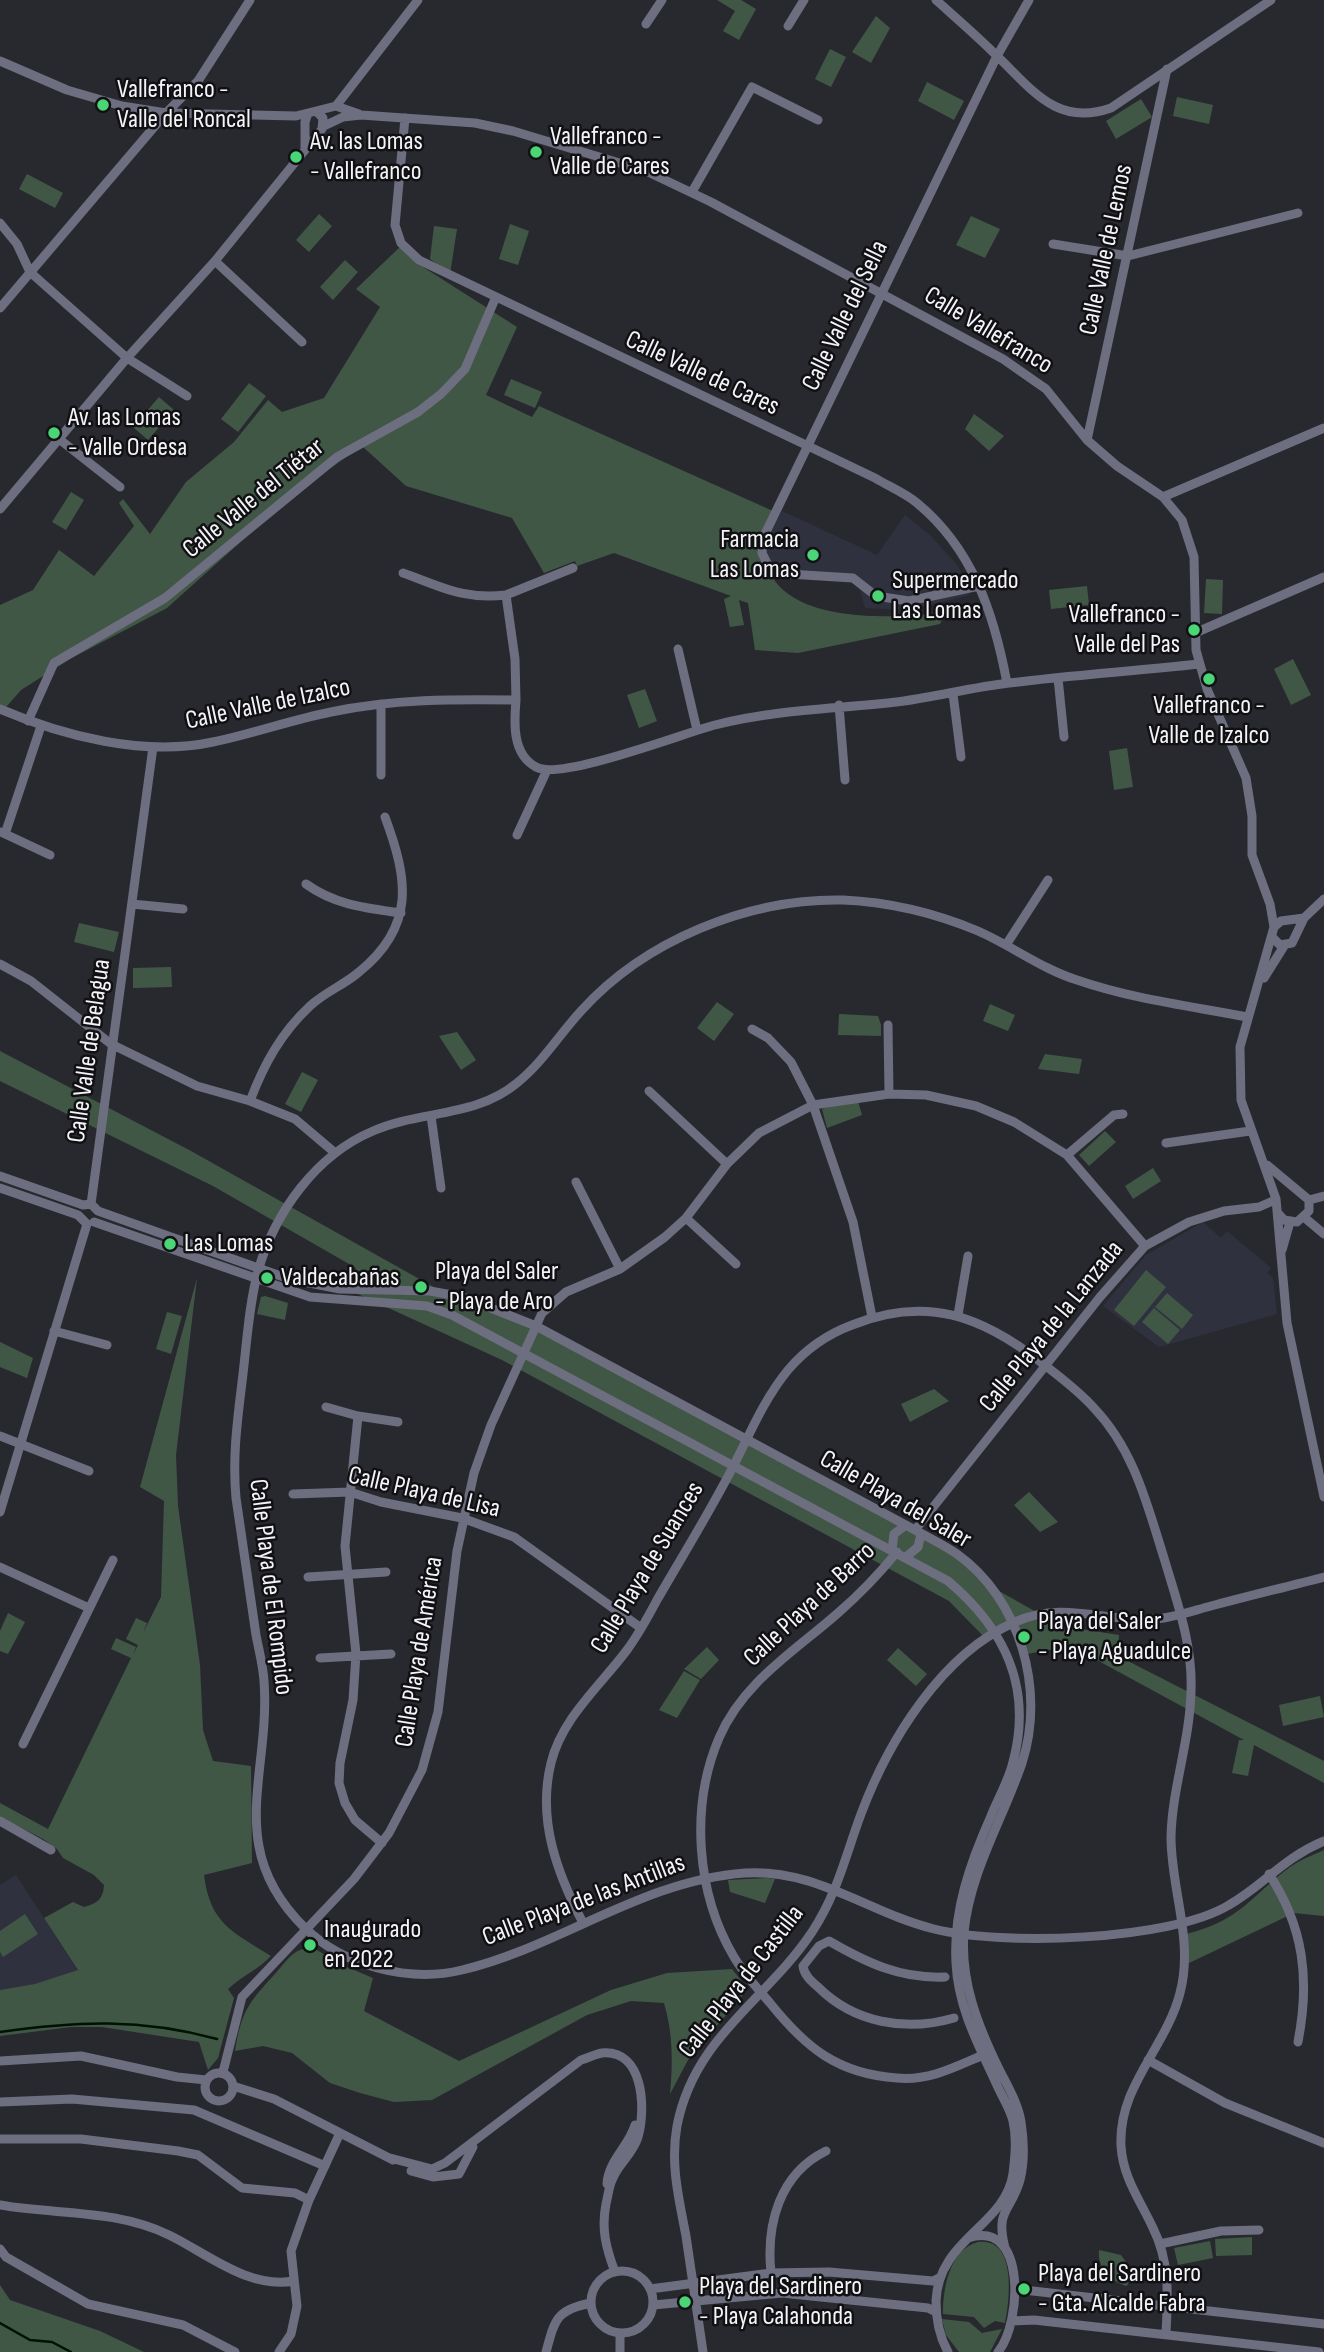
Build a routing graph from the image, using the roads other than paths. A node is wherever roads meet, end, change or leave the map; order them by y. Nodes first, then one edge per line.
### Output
1 (250, 0) edge
2 (418, 0) edge
3 (662, 0) edge
4 (804, 0) edge
5 (936, 0) edge
6 (1029, 0) edge
7 (1271, 0) edge
8 (646, 24) dead end
9 (788, 26) dead end
10 (997, 56) junction
11 (0, 61) edge
12 (1167, 69) junction
13 (341, 110) junction
14 (166, 113) junction
15 (313, 113) junction
16 (405, 118) junction
17 (818, 120) dead end
18 (323, 127) junction
19 (307, 129) junction
20 (305, 149) junction
21 (692, 192) junction
22 (1298, 213) dead end
23 (0, 223) edge
24 (1053, 244) dead end
25 (1128, 256) junction
26 (215, 261) junction
27 (30, 272) junction
28 (880, 292) junction
29 (495, 299) junction
30 (0, 308) edge
31 (302, 342) dead end
32 (127, 358) junction
33 (187, 396) dead end
34 (1324, 428) edge
35 (58, 439) junction
36 (1087, 440) junction
37 (807, 447) junction
38 (120, 487) dead end
39 (1163, 497) junction
40 (0, 509) edge
41 (573, 568) dead end
42 (403, 573) dead end
43 (1324, 577) edge
44 (979, 586) junction
45 (506, 595) junction
46 (1195, 633) junction
47 (678, 649) dead end
48 (1199, 664) junction
49 (1058, 678) junction
50 (1007, 683) junction
51 (953, 694) junction
52 (516, 700) junction
53 (381, 704) junction
54 (839, 705) junction
55 (0, 709) edge
56 (28, 721) junction
57 (41, 726) junction
58 (697, 730) junction
59 (1064, 737) dead end
60 (153, 747) junction
61 (961, 757) dead end
62 (547, 770) junction
63 (381, 775) dead end
64 (845, 780) dead end
65 (385, 817) dead end
66 (3, 833) edge
67 (517, 835) dead end
68 (50, 855) dead end
69 (1048, 880) dead end
70 (306, 884) dead end
71 (1324, 899) edge
72 (132, 904) junction
73 (183, 909) dead end
74 (401, 913) junction
75 (1304, 918) junction
76 (1278, 926) junction
77 (1296, 932) junction
78 (1006, 945) junction
79 (1284, 946) junction
80 (0, 964) edge
81 (1254, 994) junction
82 (1247, 1017) junction
83 (888, 1025) dead end
84 (752, 1029) dead end
85 (111, 1044) junction
86 (649, 1091) dead end
87 (889, 1094) junction
88 (250, 1101) junction
89 (813, 1105) junction
90 (1123, 1114) dead end
91 (431, 1116) junction
92 (1250, 1131) junction
93 (1166, 1143) dead end
94 (334, 1152) junction
95 (1067, 1155) junction
96 (727, 1164) junction
97 (1266, 1164) junction
98 (0, 1175) edge
99 (576, 1182) dead end
100 (1293, 1186) junction
101 (0, 1188) edge
102 (442, 1188) dead end
103 (1324, 1196) edge
104 (1276, 1199) junction
105 (1309, 1200) junction
106 (90, 1207) junction
107 (1259, 1207) junction
108 (1277, 1212) junction
109 (78, 1215) junction
110 (686, 1218) junction
111 (1305, 1218) junction
112 (1290, 1222) junction
113 (91, 1223) junction
114 (1324, 1234) edge
115 (1145, 1246) junction
116 (205, 1249) junction
117 (968, 1256) dead end
118 (1280, 1258) junction
119 (201, 1259) junction
120 (736, 1264) dead end
121 (259, 1269) junction
122 (620, 1269) junction
123 (256, 1280) junction
124 (958, 1315) junction
125 (872, 1317) junction
126 (536, 1326) junction
127 (54, 1331) junction
128 (107, 1345) dead end
129 (523, 1351) junction
130 (1046, 1366) junction
131 (326, 1407) dead end
132 (358, 1416) junction
133 (398, 1422) dead end
134 (0, 1436) edge
135 (746, 1440) junction
136 (20, 1446) junction
137 (734, 1464) junction
138 (89, 1471) dead end
139 (350, 1492) junction
140 (293, 1494) dead end
141 (1324, 1497) edge
142 (0, 1512) edge
143 (462, 1518) junction
144 (906, 1525) junction
145 (918, 1532) junction
146 (899, 1553) junction
147 (113, 1560) dead end
148 (0, 1567) edge
149 (386, 1572) dead end
150 (346, 1576) junction
151 (308, 1577) dead end
152 (1324, 1577) edge
153 (89, 1608) junction
154 (1181, 1614) junction
155 (1013, 1623) junction
156 (641, 1628) junction
157 (997, 1633) junction
158 (356, 1654) junction
159 (391, 1654) dead end
160 (320, 1657) dead end
161 (23, 1744) dead end
162 (0, 1821) edge
163 (1324, 1841) edge
164 (382, 1843) junction
165 (51, 1850) dead end
166 (1269, 1874) junction
167 (705, 1877) junction
168 (837, 1889) junction
169 (583, 1923) junction
170 (1183, 1923) junction
171 (306, 1929) junction
172 (959, 1935) junction
173 (803, 1944) junction
174 (814, 1951) junction
175 (945, 1976) dead end
176 (759, 1991) junction
177 (954, 2018) dead end
178 (1298, 2042) dead end
179 (983, 2055) junction
180 (1148, 2060) junction
181 (0, 2062) edge
182 (223, 2073) junction
183 (206, 2080) junction
184 (233, 2086) junction
185 (0, 2102) edge
186 (340, 2133) junction
187 (0, 2140) edge
188 (478, 2140) junction
189 (1324, 2143) edge
190 (826, 2151) dead end
191 (390, 2158) junction
192 (325, 2166) junction
193 (309, 2200) junction
194 (0, 2205) edge
195 (1259, 2230) dead end
196 (967, 2238) junction
197 (1160, 2244) junction
198 (1005, 2248) junction
199 (0, 2249) edge
200 (615, 2272) junction
201 (771, 2273) junction
202 (939, 2278) junction
203 (294, 2281) junction
204 (694, 2284) junction
205 (1016, 2285) junction
206 (650, 2289) junction
207 (696, 2301) junction
208 (591, 2302) junction
209 (653, 2305) junction
210 (1168, 2306) junction
211 (936, 2312) junction
212 (1012, 2321) junction
213 (1324, 2324) edge
214 (620, 2333) junction
215 (1166, 2333) junction
216 (1000, 2351) edge
217 (235, 2352) edge
218 (279, 2352) edge
219 (546, 2352) edge
220 (620, 2352) edge
221 (703, 2352) edge
222 (948, 2352) edge
223 (1319, 2352) edge

1 - 14 street
2 - 13 street
3 - 8 street
4 - 9 street
5 - 10 street
6 - 10 street, Calle Valle del Sella
7 - 12 street
10 - 12 street
10 - 28 street, Calle Valle del Sella
11 - 14 street, Calle Vallefranco
12 - 25 street, Calle Valle de Lemos
13 - 15 street, Calle Vallefranco
13 - 16 street, Calle Vallefranco
13 - 18 street, Calle Vallefranco
14 - 15 street, Calle Vallefranco
14 - 27 street
15 - 18 street
15 - 19 street
16 - 21 street, Calle Vallefranco
16 - 29 street, Calle Valle de Cares
17 - 21 street
18 - 19 street
18 - 20 street
19 - 20 street
20 - 26 street
21 - 28 street, Calle Vallefranco
22 - 25 street
23 - 27 street
24 - 25 street
25 - 36 street, Calle Valle de Lemos
26 - 31 street
26 - 32 street
27 - 30 street
27 - 32 street
28 - 36 street, Calle Vallefranco
28 - 37 street, Calle Valle del Sella
29 - 37 street, Calle Valle de Cares
29 - 56 street, Calle Valle del Tiétar
32 - 33 street
32 - 35 street
34 - 39 street
35 - 38 street
35 - 40 street
36 - 39 street, Calle Vallefranco
37 - 44 street, Calle Valle de Cares
37 - 44 street, Calle Valle del Sella
39 - 46 street, Calle Vallefranco
41 - 45 street
42 - 45 street
43 - 46 street
44 - 50 street, Calle Valle de Cares
45 - 52 street
46 - 48 street, Calle Vallefranco
47 - 58 street
48 - 49 street
48 - 76 street, Calle Vallefranco
49 - 50 street
49 - 59 street
50 - 51 street
51 - 54 street
51 - 61 street
52 - 53 street, Calle Valle de Izalco
52 - 62 street
53 - 60 street, Calle Valle de Izalco
53 - 63 street, Calle Valle de Izalco
54 - 58 street
54 - 64 street
55 - 56 street, Calle Valle de Izalco
56 - 57 street, Calle Valle de Izalco
57 - 60 street, Calle Valle de Izalco
57 - 66 street
58 - 62 street
60 - 72 street, Calle Valle de Belagua
62 - 67 street
65 - 74 street
66 - 68 street
69 - 78 street
70 - 74 street
71 - 75 street
72 - 73 street
72 - 85 street, Calle Valle de Belagua
74 - 88 street
75 - 76 street
75 - 77 street
76 - 77 street
76 - 79 street
76 - 81 street
77 - 79 street
78 - 82 street, Calle Playa de El Rompido
78 - 91 street, Calle Playa de El Rompido
79 - 81 street
80 - 85 street
81 - 82 street
82 - 92 street
83 - 87 street
84 - 89 street
85 - 88 street
85 - 106 street, Calle Valle de Belagua
86 - 96 street
87 - 89 street, Calle Playa de América
87 - 95 street, Calle Playa de América
88 - 94 street
89 - 96 street, Calle Playa de América
89 - 125 street
90 - 95 street
91 - 94 street, Calle Playa de El Rompido
91 - 102 street
92 - 93 street
92 - 97 street
94 - 121 street, Calle Playa de El Rompido
95 - 115 street, Calle Playa de América
96 - 110 street, Calle Playa de América
97 - 100 street
97 - 104 street
98 - 106 street, Calle Playa del Saler
99 - 122 street
100 - 104 street
100 - 105 street
101 - 109 street
103 - 105 street
104 - 107 street
104 - 108 street
105 - 111 street
106 - 109 street
106 - 113 street
106 - 116 street, Calle Playa del Saler
107 - 108 street
107 - 115 street, Calle Playa de la Lanzada
108 - 112 street
108 - 118 street
109 - 113 street
110 - 120 street
110 - 122 street, Calle Playa de América
111 - 112 street
111 - 114 street
112 - 118 street
113 - 119 street, Calle Playa del Saler
113 - 127 street
115 - 130 street, Calle Playa de la Lanzada
116 - 119 street
116 - 121 street, Calle Playa del Saler
117 - 124 street
118 - 141 street
119 - 123 street, Calle Playa del Saler
121 - 123 street, Calle Playa de El Rompido
121 - 126 street, Calle Playa del Saler
122 - 126 street, Calle Playa de América
123 - 129 street, Calle Playa del Saler
123 - 171 street, Calle Playa de El Rompido
124 - 125 street, Calle Playa de Suances
124 - 130 street, Calle Playa de Suances
125 - 135 street, Calle Playa de Suances
126 - 129 street, Calle Playa de América
126 - 135 street, Calle Playa del Saler
127 - 128 street
127 - 136 street
129 - 137 street, Calle Playa del Saler
129 - 143 street, Calle Playa de América
130 - 145 street, Calle Playa de la Lanzada
130 - 154 street, Calle Playa de Suances
131 - 132 street
132 - 133 street
132 - 139 street
134 - 136 street
135 - 137 street, Calle Playa de Suances
135 - 144 street, Calle Playa del Saler
136 - 138 street
136 - 142 street
137 - 146 street, Calle Playa del Saler
137 - 156 street, Calle Playa de Suances
139 - 140 street, Calle Playa de Lisa
139 - 143 street, Calle Playa de Lisa
139 - 150 street
143 - 156 street, Calle Playa de Lisa
143 - 164 street, Calle Playa de América
144 - 145 street, Calle Playa del Saler
144 - 146 street
145 - 146 street, Calle Playa de la Lanzada
145 - 155 street, Calle Playa del Saler
146 - 157 street, Calle Playa del Saler
146 - 167 street, Calle Playa de Barro
147 - 153 street
148 - 153 street
149 - 150 street
150 - 151 street
150 - 158 street
152 - 154 street, Calle Playa de Castilla
153 - 161 street
154 - 155 street, Calle Playa de Castilla
154 - 170 street, Calle Playa de Suances
155 - 157 street, Calle Playa de Castilla
155 - 172 street, Calle Playa del Saler
156 - 169 street, Calle Playa de Suances
157 - 168 street, Calle Playa de Castilla
157 - 172 street, Calle Playa del Saler
158 - 159 street
158 - 160 street
158 - 164 street
162 - 165 street
163 - 166 street, Calle Playa de las Antillas
164 - 171 street, Calle Playa de América
166 - 170 street, Calle Playa de las Antillas
166 - 178 street
167 - 168 street, Calle Playa de las Antillas
167 - 169 street, Calle Playa de las Antillas
167 - 176 street, Calle Playa de Barro
168 - 172 street, Calle Playa de las Antillas
168 - 173 street, Calle Playa de Castilla
169 - 171 street, Calle Playa de las Antillas
170 - 172 street, Calle Playa de las Antillas
170 - 180 street, Calle Playa de Suances
171 - 182 street, Calle Playa de América
172 - 179 street, Calle Playa del Saler
172 - 198 street, Calle Playa del Saler
173 - 174 street
173 - 176 street, Calle Playa de Castilla
174 - 175 street
174 - 177 street
176 - 179 street, Calle Playa de Barro
176 - 204 street, Calle Playa de Castilla
179 - 196 street, Calle Playa del Saler
180 - 189 street
180 - 197 street, Calle Playa de Suances
181 - 183 street
182 - 183 street
182 - 184 street
183 - 184 street
184 - 186 street
185 - 192 street
186 - 191 street
186 - 192 street
187 - 193 street
188 - 191 street
188 - 191 street
188 - 200 street
190 - 201 street
192 - 193 street
193 - 203 street
194 - 203 street
195 - 197 street
196 - 198 street
196 - 202 street, Calle Playa del Saler
197 - 210 street, Calle Playa de Suances
198 - 205 street, Calle Playa del Saler
199 - 217 street
200 - 206 street
200 - 208 street
201 - 202 street
201 - 204 street
202 - 211 street
203 - 218 street
204 - 206 street
204 - 207 street, Calle Playa de Castilla
205 - 210 street
205 - 212 street
206 - 209 street
207 - 209 street
207 - 211 street
207 - 221 street, Calle Playa de Castilla
208 - 214 street
208 - 219 street
209 - 214 street
210 - 213 street
210 - 215 street, Calle Playa de Suances
211 - 222 street
212 - 215 street
212 - 216 street
214 - 220 street
215 - 223 street

